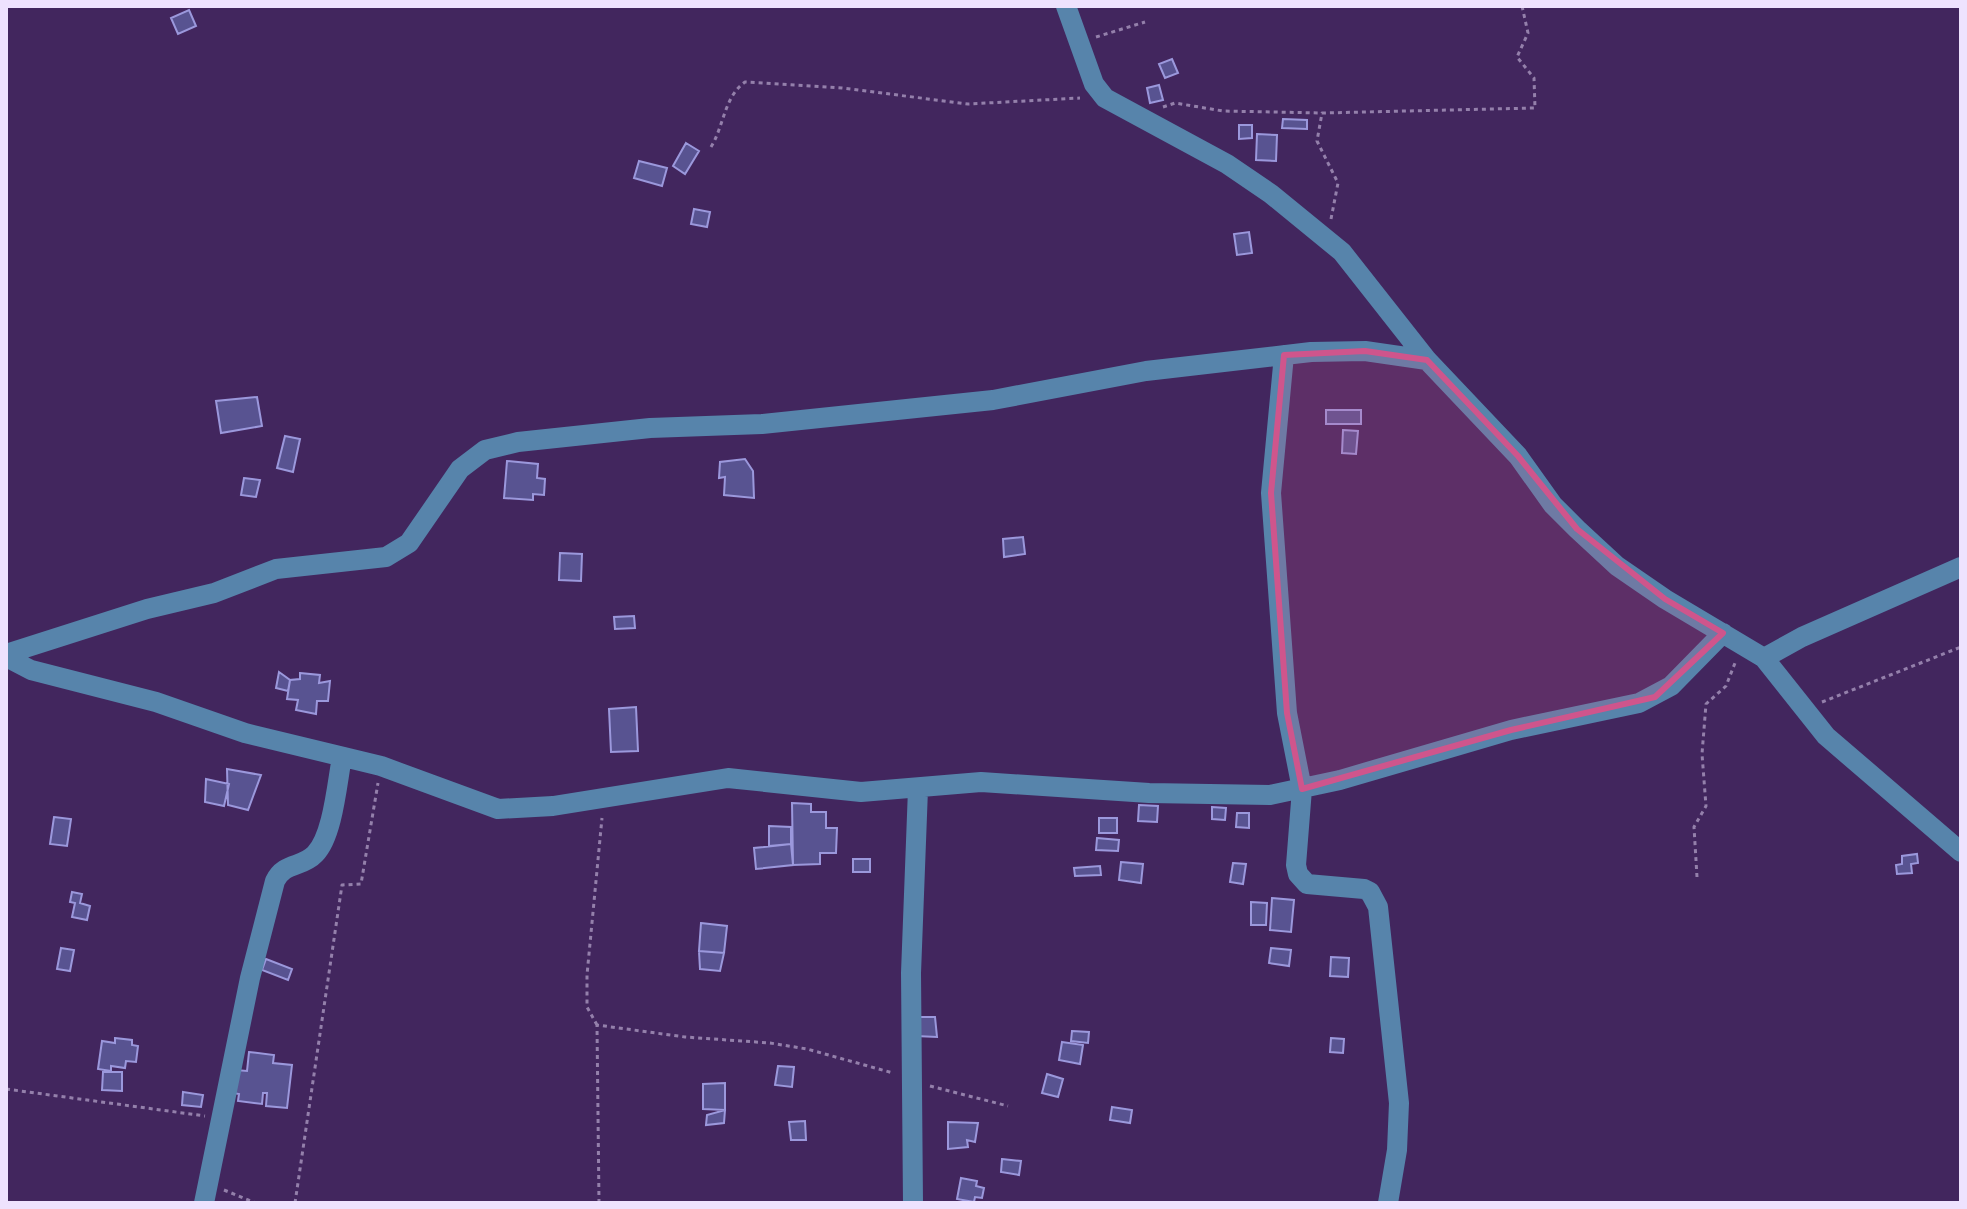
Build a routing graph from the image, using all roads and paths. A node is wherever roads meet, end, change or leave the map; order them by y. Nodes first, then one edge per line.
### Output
1 (1066, 6) edge
2 (1522, 6) edge
3 (1145, 22) dead end
4 (1077, 43) junction
5 (1105, 98) junction
6 (1162, 107) dead end
7 (1322, 113) junction
8 (711, 147) dead end
9 (1342, 252) junction
10 (1284, 355) junction
11 (1427, 360) junction
12 (1961, 567) edge
13 (1723, 633) junction
14 (1743, 643) junction
15 (1961, 647) edge
16 (6, 655) edge
17 (1764, 658) junction
18 (1804, 712) junction
19 (342, 757) junction
20 (381, 766) junction
21 (918, 789) junction
22 (1302, 789) junction
23 (603, 798) junction
24 (1961, 852) edge
25 (1697, 877) dead end
26 (597, 1025) junction
27 (913, 1079) junction
28 (6, 1089) edge
29 (1008, 1106) dead end
30 (220, 1118) junction
31 (205, 1193) edge
32 (256, 1203) edge
33 (295, 1203) edge
34 (599, 1203) edge
35 (913, 1203) edge
36 (1388, 1203) edge

1 - 4 street
2 - 7 path
3 - 4 path
4 - 5 street
5 - 8 path
5 - 9 street
6 - 7 path
7 - 9 path
9 - 11 street
10 - 11 street
10 - 16 street
10 - 22 street
11 - 13 street
12 - 17 street
13 - 14 street
13 - 22 street
14 - 17 street
14 - 25 path
15 - 18 path
16 - 19 street
17 - 18 street
18 - 24 street
19 - 20 street
19 - 30 street
20 - 23 street
20 - 33 path
21 - 22 street
21 - 23 street
21 - 27 street
22 - 36 street
23 - 26 path
26 - 27 path
26 - 34 path
27 - 29 path
27 - 35 street
28 - 30 path
30 - 31 street
31 - 32 path

